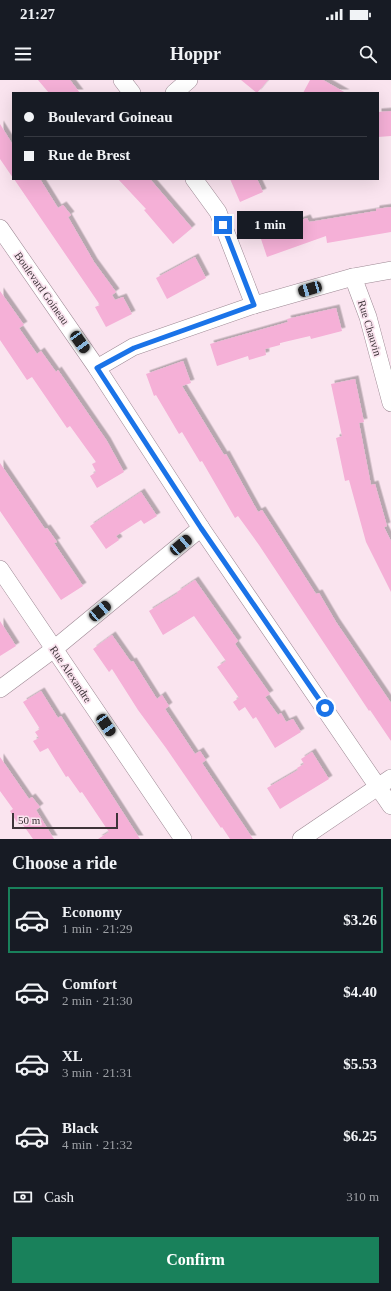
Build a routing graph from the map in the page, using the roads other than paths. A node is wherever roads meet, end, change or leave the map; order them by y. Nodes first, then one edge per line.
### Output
1 (122, 80) edge
2 (189, 80) edge
3 (131, 92) edge
4 (175, 92) edge
5 (195, 180) edge
6 (0, 228) edge
7 (391, 270) edge
8 (353, 277) junction
9 (254, 305) junction
10 (97, 368) junction
11 (391, 403) edge
12 (201, 528) junction
13 (0, 569) edge
14 (54, 649) junction
15 (0, 689) edge
16 (385, 782) edge
17 (391, 806) edge
18 (183, 839) edge
19 (301, 839) edge

1 - 3 street
2 - 4 street
5 - 9 street
6 - 10 street, Boulevard Goineau
7 - 8 street
8 - 9 street
8 - 11 street, Rue Chauvin
9 - 10 street
10 - 12 street, Boulevard Goineau
12 - 14 street
12 - 16 street, Boulevard Goineau
13 - 14 street, Rue Alexandre
14 - 15 street
14 - 18 street, Rue Alexandre
16 - 17 street, Boulevard Goineau
16 - 19 street

